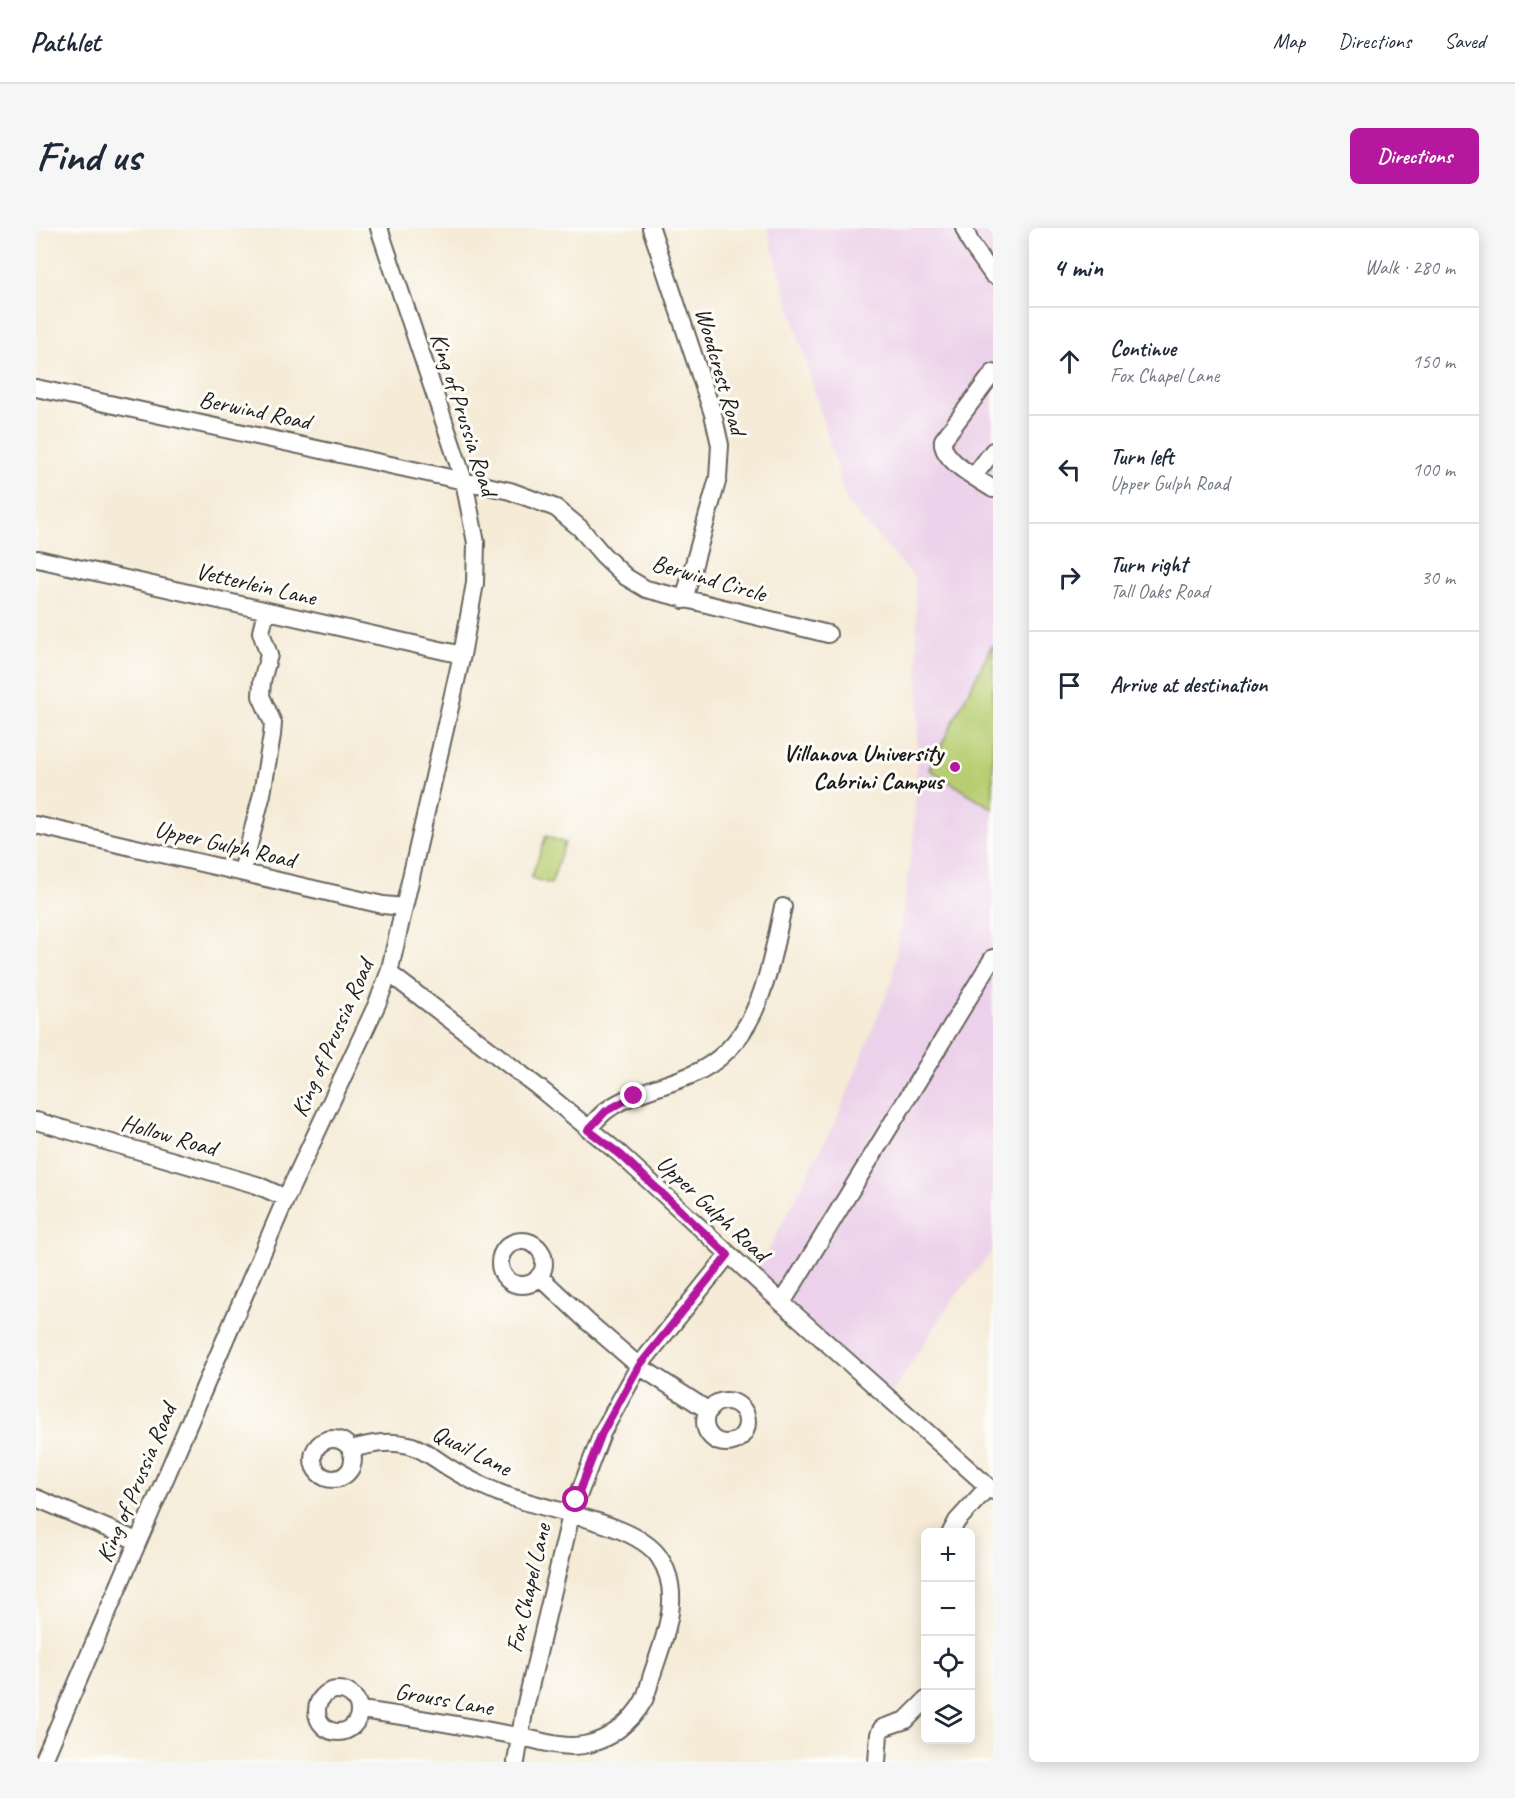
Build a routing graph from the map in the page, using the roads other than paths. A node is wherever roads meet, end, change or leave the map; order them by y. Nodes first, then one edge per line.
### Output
1 (379, 228) edge
2 (651, 228) edge
3 (964, 228) edge
4 (993, 275) edge
5 (993, 373) edge
6 (36, 388) edge
7 (993, 451) edge
8 (974, 476) junction
9 (464, 481) junction
10 (993, 489) edge
11 (38, 560) dead end
12 (684, 600) junction
13 (266, 610) junction
14 (828, 634) dead end
15 (462, 655) junction
16 (36, 825) edge
17 (242, 872) junction
18 (783, 907) dead end
19 (404, 908) junction
20 (993, 958) edge
21 (389, 973) junction
22 (36, 1121) edge
23 (588, 1130) junction
24 (286, 1198) junction
25 (728, 1255) junction
26 (539, 1276) dead end
27 (782, 1303) junction
28 (639, 1366) junction
29 (709, 1411) dead end
30 (351, 1449) dead end
31 (991, 1489) edge
32 (36, 1498) edge
33 (571, 1515) junction
34 (954, 1528) edge
35 (137, 1540) junction
36 (921, 1705) edge
37 (359, 1710) dead end
38 (520, 1736) junction
39 (43, 1762) edge
40 (516, 1762) edge
41 (877, 1762) edge

1 - 9 street, King of Prussia Road
2 - 12 street, Woodcrest Road
3 - 4 street
5 - 8 street
6 - 9 street, Berwind Road
7 - 8 street
8 - 10 street
9 - 12 street, Berwind Circle
9 - 15 street, King of Prussia Road
11 - 13 street, Vetterlein Lane
12 - 14 street, Berwind Circle
13 - 15 street, Vetterlein Lane
13 - 17 street
15 - 19 street, King of Prussia Road
16 - 17 street, Upper Gulph Road
17 - 19 street, Upper Gulph Road
18 - 23 street
19 - 21 street, King of Prussia Road
20 - 27 street
21 - 23 street, Upper Gulph Road
21 - 24 street, King of Prussia Road
22 - 24 street, Hollow Road
23 - 25 street, Upper Gulph Road
24 - 35 street, King of Prussia Road
25 - 27 street, Upper Gulph Road
25 - 28 street, Fox Chapel Lane
26 - 28 street
27 - 31 street, Upper Gulph Road
28 - 29 street
28 - 33 street, Fox Chapel Lane
30 - 33 street, Quail Lane
31 - 34 street
32 - 35 street
33 - 38 street, Fox Chapel Lane
33 - 38 street, Quail Lane
35 - 39 street, King of Prussia Road
36 - 41 street
37 - 38 street, Grouss Lane
38 - 40 street, Fox Chapel Lane

